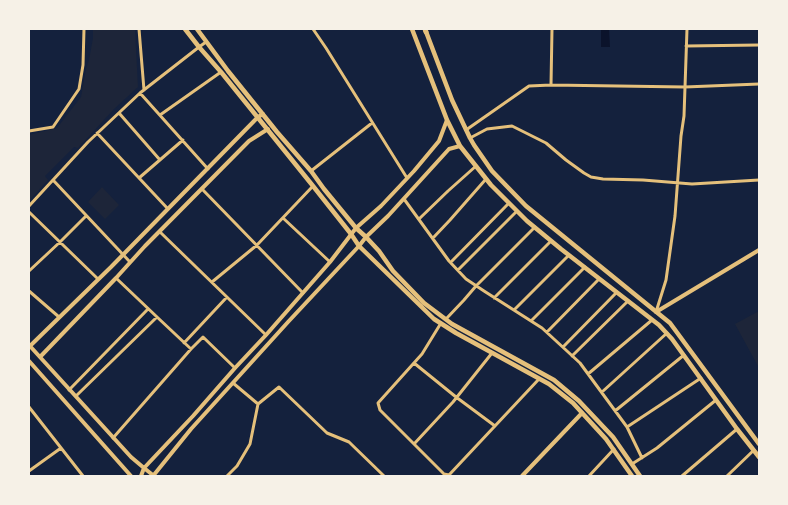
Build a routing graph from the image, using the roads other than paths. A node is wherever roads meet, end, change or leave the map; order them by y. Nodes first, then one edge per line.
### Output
1 (84, 29) edge
2 (139, 29) edge
3 (185, 29) edge
4 (197, 29) edge
5 (313, 29) edge
6 (412, 29) edge
7 (552, 29) edge
8 (687, 29) edge
9 (425, 30) edge
10 (206, 42) junction
11 (759, 45) edge
12 (199, 46) junction
13 (686, 46) junction
14 (221, 72) junction
15 (759, 84) edge
16 (551, 85) junction
17 (685, 87) junction
18 (144, 90) junction
19 (140, 93) junction
20 (119, 113) junction
21 (263, 114) junction
22 (160, 115) junction
23 (258, 117) junction
24 (447, 120) junction
25 (372, 123) junction
26 (273, 126) junction
27 (267, 129) junction
28 (466, 130) junction
29 (29, 131) edge
30 (97, 133) junction
31 (470, 138) junction
32 (183, 140) junction
33 (460, 146) junction
34 (160, 160) junction
35 (476, 166) junction
36 (208, 169) junction
37 (312, 171) junction
38 (139, 178) junction
39 (407, 178) junction
40 (486, 179) junction
41 (53, 180) junction
42 (759, 180) edge
43 (677, 183) junction
44 (314, 186) junction
45 (202, 189) junction
46 (404, 199) junction
47 (509, 203) junction
48 (29, 206) edge
49 (168, 209) junction
50 (517, 211) junction
51 (30, 213) edge
52 (86, 216) junction
53 (283, 218) junction
54 (419, 219) junction
55 (356, 228) junction
56 (535, 228) junction
57 (160, 232) junction
58 (351, 234) junction
59 (366, 237) junction
60 (433, 238) junction
61 (551, 241) junction
62 (60, 242) junction
63 (257, 245) junction
64 (359, 246) junction
65 (759, 250) edge
66 (124, 254) junction
67 (569, 255) junction
68 (130, 262) junction
69 (330, 262) junction
70 (451, 262) junction
71 (585, 267) junction
72 (458, 270) junction
73 (29, 271) edge
74 (116, 278) junction
75 (599, 279) junction
76 (98, 280) junction
77 (212, 282) junction
78 (476, 286) junction
79 (29, 291) edge
80 (617, 292) junction
81 (303, 293) junction
82 (227, 297) junction
83 (494, 298) junction
84 (628, 301) junction
85 (148, 309) junction
86 (514, 310) junction
87 (656, 312) junction
88 (157, 317) junction
89 (59, 318) junction
90 (446, 319) junction
91 (652, 320) junction
92 (531, 321) junction
93 (441, 323) junction
94 (546, 332) junction
95 (667, 333) junction
96 (266, 335) junction
97 (184, 343) junction
98 (29, 346) edge
99 (563, 347) junction
100 (191, 349) junction
101 (492, 353) junction
102 (684, 355) junction
103 (572, 356) junction
104 (40, 357) junction
105 (414, 363) junction
106 (30, 364) edge
107 (235, 368) junction
108 (588, 374) junction
109 (701, 378) junction
110 (539, 379) junction
111 (233, 383) junction
112 (70, 390) junction
113 (602, 392) junction
114 (76, 396) junction
115 (456, 398) junction
116 (716, 400) junction
117 (258, 404) junction
118 (29, 407) edge
119 (616, 411) junction
120 (582, 413) junction
121 (495, 426) junction
122 (627, 427) junction
123 (737, 429) junction
124 (113, 438) junction
125 (759, 443) edge
126 (414, 444) junction
127 (62, 448) junction
128 (614, 450) junction
129 (754, 450) junction
130 (759, 457) edge
131 (642, 458) junction
132 (632, 464) junction
133 (144, 468) junction
134 (29, 471) edge
135 (83, 476) edge
136 (131, 476) edge
137 (141, 476) edge
138 (153, 476) edge
139 (228, 476) edge
140 (384, 476) edge
141 (523, 476) edge
142 (589, 476) edge
143 (632, 476) edge
144 (640, 476) edge
145 (682, 476) edge
146 (727, 476) edge

1 - 29 street
2 - 18 street
3 - 12 main road
4 - 10 main road
5 - 25 street
6 - 24 main road
7 - 16 street
8 - 13 street
9 - 28 main road
10 - 12 street
10 - 21 main road
11 - 13 street
12 - 14 main road
12 - 18 street
13 - 17 street
14 - 22 street
14 - 23 main road
15 - 17 street
16 - 17 street
16 - 28 street
17 - 43 street
18 - 19 street
19 - 20 street
19 - 22 street
20 - 30 street
20 - 34 street
21 - 23 street
21 - 26 main road
22 - 32 street
23 - 27 main road
23 - 36 street
24 - 33 main road
24 - 39 street
25 - 37 street
25 - 39 street
26 - 27 street
26 - 37 main road
27 - 44 main road
27 - 45 street
28 - 31 main road
30 - 38 street
30 - 41 street
31 - 43 street
31 - 87 main road
32 - 34 street
32 - 36 street
33 - 35 main road
33 - 46 street
34 - 38 street
35 - 40 main road
35 - 54 street
36 - 49 street
37 - 55 main road
38 - 49 street
39 - 55 street
40 - 47 main road
40 - 60 street
41 - 48 street
41 - 52 street
42 - 43 street
43 - 87 street
44 - 53 street
44 - 58 main road
45 - 57 street
45 - 63 street
46 - 54 street
46 - 59 street
47 - 50 main road
47 - 70 street
49 - 66 street
50 - 56 main road
50 - 72 street
51 - 62 street
52 - 62 street
52 - 66 street
53 - 63 street
53 - 69 street
54 - 60 street
55 - 58 street
55 - 59 main road
56 - 61 main road
56 - 78 street
57 - 68 street
57 - 77 street
58 - 64 main road
58 - 69 street
59 - 64 street
59 - 90 main road
60 - 70 street
61 - 67 main road
61 - 83 street
62 - 73 street
62 - 76 street
63 - 77 street
63 - 81 street
64 - 93 main road
64 - 111 street
65 - 87 street
66 - 68 street
66 - 76 street
67 - 71 main road
67 - 86 street
68 - 74 street
69 - 81 street
70 - 72 street
71 - 75 main road
71 - 92 street
72 - 78 street
74 - 85 street
74 - 104 street
75 - 80 main road
75 - 94 street
76 - 89 street
77 - 82 street
78 - 83 street
78 - 90 street
79 - 89 street
80 - 84 main road
80 - 99 street
81 - 96 street
82 - 96 street
82 - 97 street
83 - 86 street
84 - 91 main road
84 - 103 street
85 - 88 street
85 - 112 street
86 - 92 street
87 - 125 main road
88 - 97 street
88 - 114 street
89 - 98 street
90 - 132 main road
91 - 95 main road
91 - 108 street
92 - 94 street
93 - 101 main road
93 - 105 street
94 - 99 street
95 - 102 main road
95 - 113 street
96 - 107 street
97 - 100 street
98 - 104 street
99 - 103 street
100 - 107 street
100 - 124 street
101 - 110 main road
101 - 115 street
102 - 109 main road
102 - 119 street
103 - 108 street
104 - 112 street
105 - 115 street
105 - 126 street
106 - 136 street
107 - 133 street
108 - 113 street
109 - 116 main road
109 - 122 street
110 - 120 main road
110 - 121 street
111 - 117 street
111 - 138 street
112 - 114 street
113 - 119 street
114 - 124 street
115 - 121 street
115 - 126 street
116 - 123 main road
116 - 131 street
117 - 139 street
117 - 140 street
118 - 127 street
119 - 122 street
120 - 128 main road
120 - 141 street
121 - 126 street
122 - 131 street
123 - 129 main road
123 - 145 street
124 - 133 street
127 - 134 street
127 - 135 street
128 - 142 street
128 - 143 main road
129 - 130 main road
129 - 146 street
131 - 132 street
132 - 144 main road
133 - 137 street
133 - 138 street

